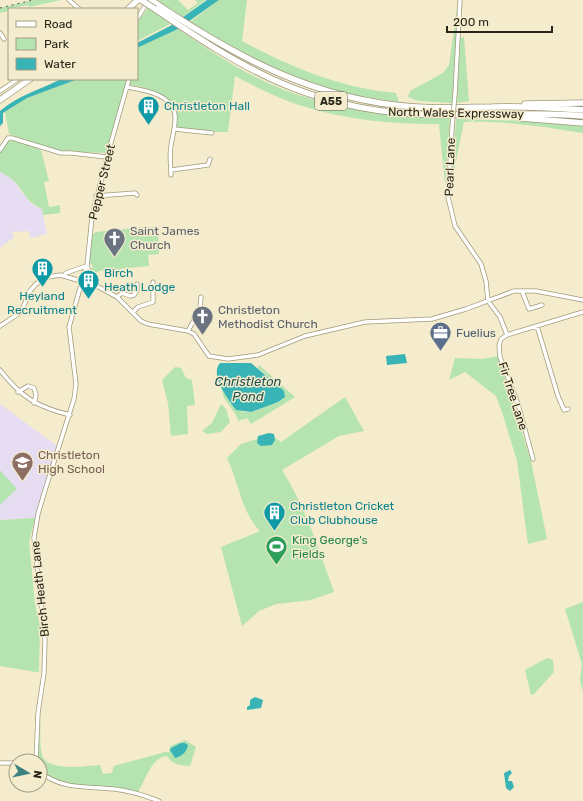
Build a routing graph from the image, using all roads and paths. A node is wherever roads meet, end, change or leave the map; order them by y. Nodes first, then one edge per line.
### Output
1 (69, 0) edge
2 (139, 0) edge
3 (151, 0) edge
4 (460, 0) edge
5 (144, 6) dead end
6 (156, 7) junction
7 (78, 8) edge
8 (129, 8) edge
9 (138, 17) edge
10 (192, 31) junction
11 (16, 80) edge
12 (29, 80) edge
13 (129, 80) edge
14 (127, 87) junction
15 (0, 91) edge
16 (0, 100) edge
17 (583, 103) edge
18 (493, 107) junction
19 (583, 110) edge
20 (487, 114) junction
21 (583, 116) edge
22 (583, 123) edge
23 (174, 129) junction
24 (212, 133) dead end
25 (0, 150) edge
26 (107, 156) junction
27 (210, 158) dead end
28 (137, 195) dead end
29 (96, 196) junction
30 (86, 266) junction
31 (64, 275) junction
32 (81, 281) junction
33 (153, 282) dead end
34 (137, 284) dead end
35 (95, 285) junction
36 (153, 286) junction
37 (148, 287) dead end
38 (522, 291) junction
39 (116, 297) junction
40 (201, 297) dead end
41 (583, 300) edge
42 (488, 301) junction
43 (195, 304) dead end
44 (201, 304) junction
45 (542, 305) dead end
46 (133, 312) junction
47 (583, 312) edge
48 (0, 326) edge
49 (537, 326) junction
50 (188, 331) junction
51 (507, 335) junction
52 (1, 373) edge
53 (18, 392) junction
54 (34, 403) junction
55 (564, 410) dead end
56 (70, 415) junction
57 (533, 459) dead end
58 (36, 753) edge
59 (48, 778) edge
60 (159, 801) edge

1 - 7 street
2 - 6 highway, North Wales Expressway / A55, bridge
2 - 8 highway
3 - 6 highway, North Wales Expressway / A55
4 - 42 street, Pearl Lane, bridge
5 - 9 street
6 - 10 highway, North Wales Expressway / A55
10 - 18 highway, North Wales Expressway / A55
10 - 20 highway, North Wales Expressway / A55
11 - 15 street
12 - 16 highway
13 - 14 street, Pepper Street
14 - 23 street
14 - 26 street, Pepper Street
17 - 18 highway
18 - 19 highway, North Wales Expressway / A55
20 - 21 highway, North Wales Expressway / A55
20 - 22 highway
23 - 24 street
23 - 27 street
25 - 26 street
26 - 29 street, Pepper Street
28 - 29 street
29 - 30 street, Pepper Street
30 - 31 street
30 - 32 street, Pepper Street
30 - 35 street, Pepper Street
31 - 32 street
31 - 48 street
32 - 35 street
32 - 56 street, Birch Heath Lane
33 - 36 street
34 - 39 street
35 - 39 street
36 - 37 street
36 - 46 street
38 - 41 street
38 - 42 street
38 - 45 street
39 - 46 street
40 - 44 street
42 - 50 street
42 - 51 street
43 - 44 street
44 - 50 street
46 - 50 street
47 - 49 street
49 - 51 street
49 - 55 street
51 - 57 street, Fir Tree Lane
52 - 53 street
53 - 54 street
53 - 54 street
54 - 56 street
56 - 58 street, Birch Heath Lane
59 - 60 street

